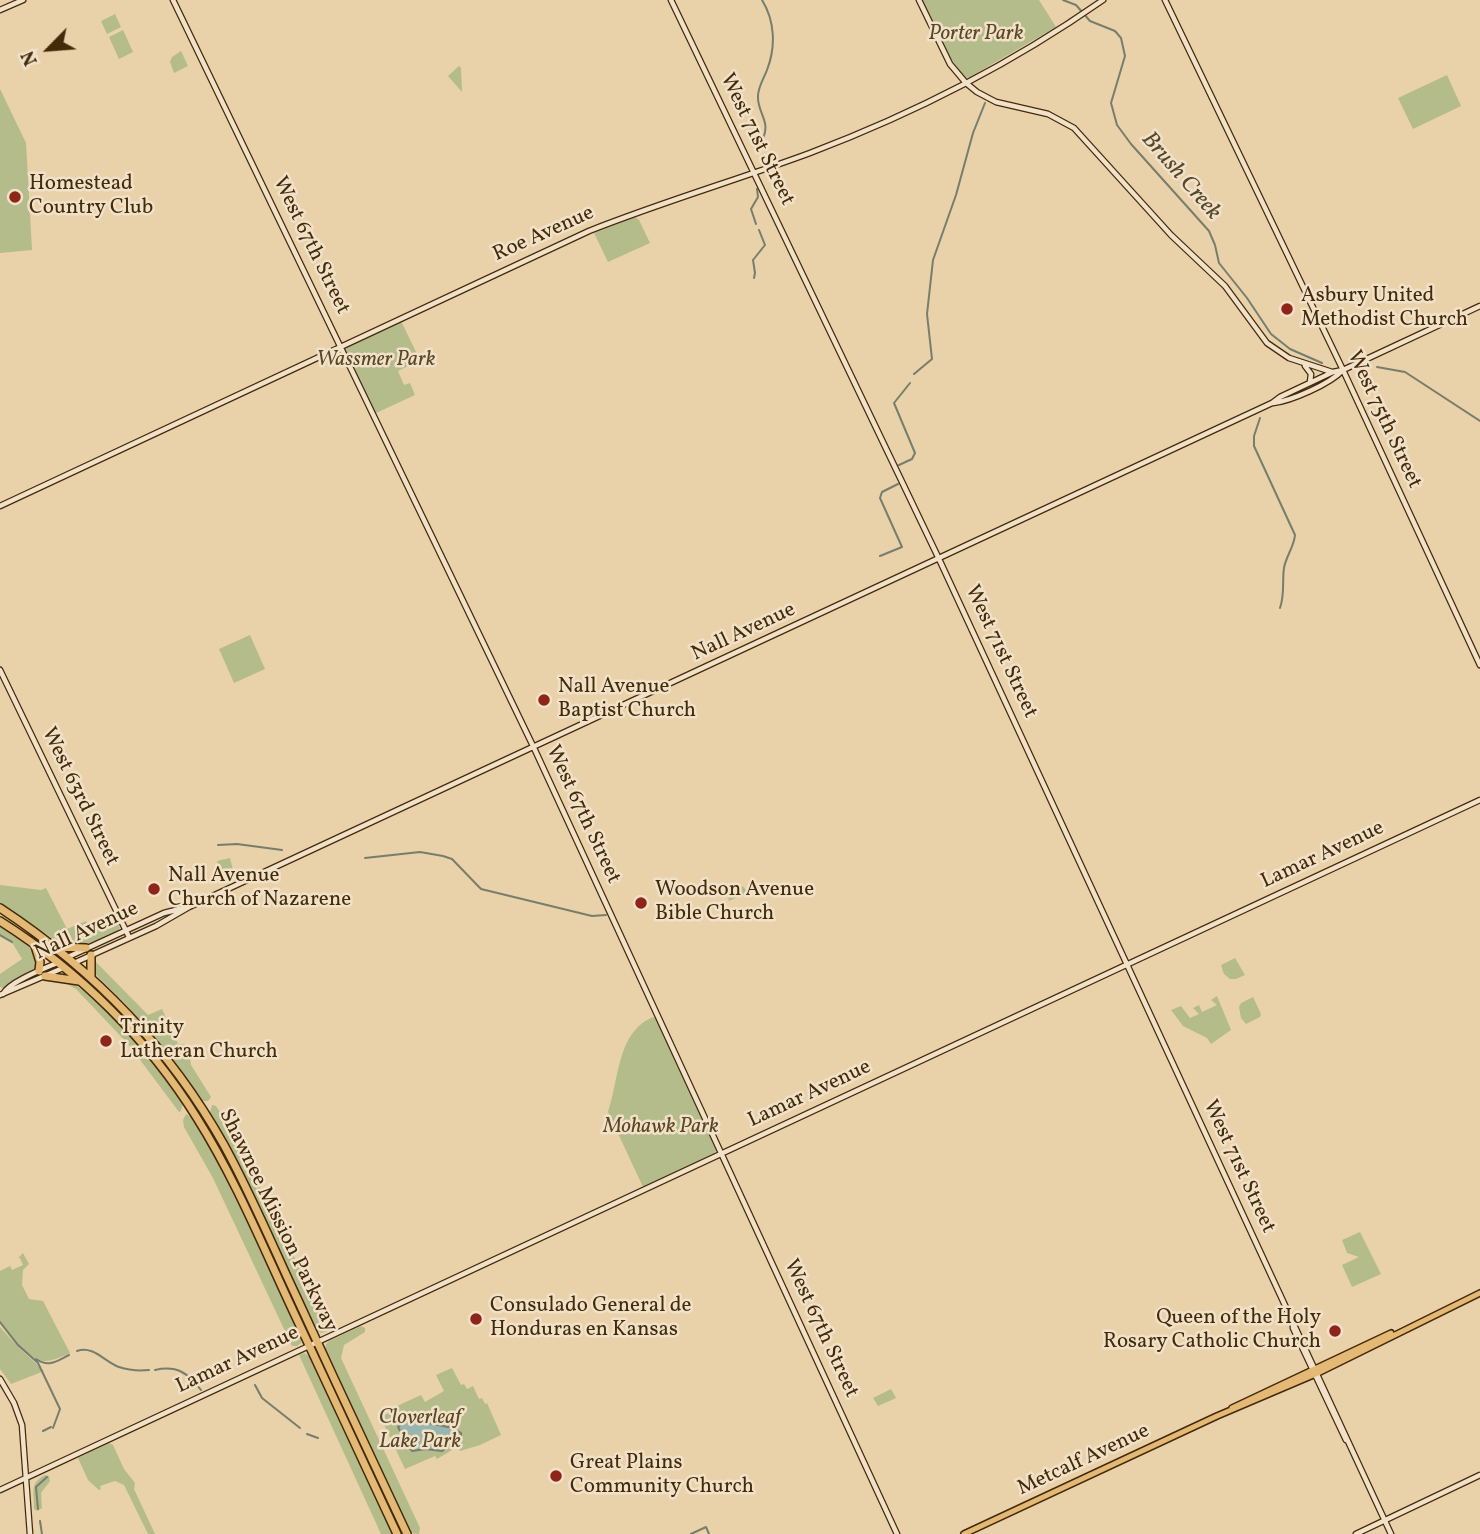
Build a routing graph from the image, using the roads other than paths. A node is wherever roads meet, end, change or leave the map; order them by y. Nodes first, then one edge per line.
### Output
1 (23, 0) edge
2 (173, 0) edge
3 (671, 0) edge
4 (919, 0) edge
5 (1102, 0) edge
6 (1165, 0) edge
7 (0, 10) edge
8 (966, 83) junction
9 (755, 172) junction
10 (1480, 306) edge
11 (340, 346) junction
12 (1302, 363) junction
13 (1343, 370) junction
14 (1333, 372) junction
15 (1310, 383) junction
16 (1272, 403) junction
17 (0, 506) edge
18 (939, 559) junction
19 (1480, 664) edge
20 (0, 670) edge
21 (534, 748) junction
22 (1480, 800) edge
23 (189, 907) junction
24 (0, 908) edge
25 (0, 921) edge
26 (126, 931) junction
27 (129, 937) junction
28 (35, 945) junction
29 (57, 947) junction
30 (89, 952) junction
31 (69, 957) junction
32 (76, 963) junction
33 (60, 965) junction
34 (1127, 965) junction
35 (42, 973) junction
36 (91, 977) junction
37 (79, 981) junction
38 (1, 995) edge
39 (722, 1154) junction
40 (1480, 1293) edge
41 (313, 1343) junction
42 (1315, 1371) junction
43 (0, 1379) edge
44 (1480, 1475) edge
45 (25, 1478) junction
46 (0, 1490) edge
47 (1385, 1520) junction
48 (30, 1534) edge
49 (397, 1534) edge
50 (407, 1534) edge
51 (897, 1534) edge
52 (964, 1534) edge
53 (1356, 1534) edge
54 (1391, 1534) edge

1 - 7 street
2 - 11 street, West 67th Street
3 - 9 street, West 71st Street
4 - 8 street
5 - 8 street, Roe Avenue
6 - 13 street, West 75th Street
8 - 9 street, Roe Avenue
8 - 12 street
9 - 11 street, Roe Avenue
9 - 18 street, West 71st Street
10 - 13 street, Nall Avenue
11 - 17 street, Roe Avenue
11 - 21 street, West 67th Street
12 - 14 street
12 - 15 street
13 - 14 street, Nall Avenue
13 - 16 street, Nall Avenue
13 - 19 street, West 75th Street
14 - 15 street, Nall Avenue
15 - 16 street, Nall Avenue
16 - 18 street, Nall Avenue
18 - 21 street, Nall Avenue
18 - 34 street, West 71st Street
20 - 26 street, West 63rd Street
21 - 23 street, Nall Avenue
21 - 39 street, West 67th Street
22 - 34 street, Lamar Avenue
23 - 26 street, Nall Avenue
23 - 27 street, Nall Avenue
24 - 29 highway, Shawnee Mission Parkway
25 - 28 highway, Shawnee Mission Parkway
26 - 27 street, West 63rd Street
26 - 30 street, Nall Avenue
27 - 30 street, Nall Avenue
28 - 33 highway, Shawnee Mission Parkway
28 - 35 highway
29 - 30 highway
29 - 31 highway, Shawnee Mission Parkway
30 - 31 street, Nall Avenue
30 - 32 street, Nall Avenue
30 - 36 highway
31 - 32 highway, Shawnee Mission Parkway
31 - 33 street, Nall Avenue
32 - 33 street, Nall Avenue
32 - 36 highway, Shawnee Mission Parkway
33 - 35 street, Nall Avenue
33 - 37 highway, Shawnee Mission Parkway
34 - 39 street, Lamar Avenue
34 - 42 street, West 71st Street
35 - 37 highway
35 - 38 street, Nall Avenue
36 - 41 highway, Shawnee Mission Parkway
37 - 41 highway, Shawnee Mission Parkway
39 - 41 street, Lamar Avenue
39 - 51 street, West 67th Street
40 - 42 main road, Metcalf Avenue
41 - 45 street, Lamar Avenue
41 - 49 highway, Shawnee Mission Parkway
41 - 50 highway, Shawnee Mission Parkway
42 - 47 street, West 71st Street
42 - 52 main road, Metcalf Avenue
43 - 45 street
44 - 47 street
45 - 46 street, Lamar Avenue
45 - 48 street
47 - 53 street
47 - 54 street, West 71st Street

